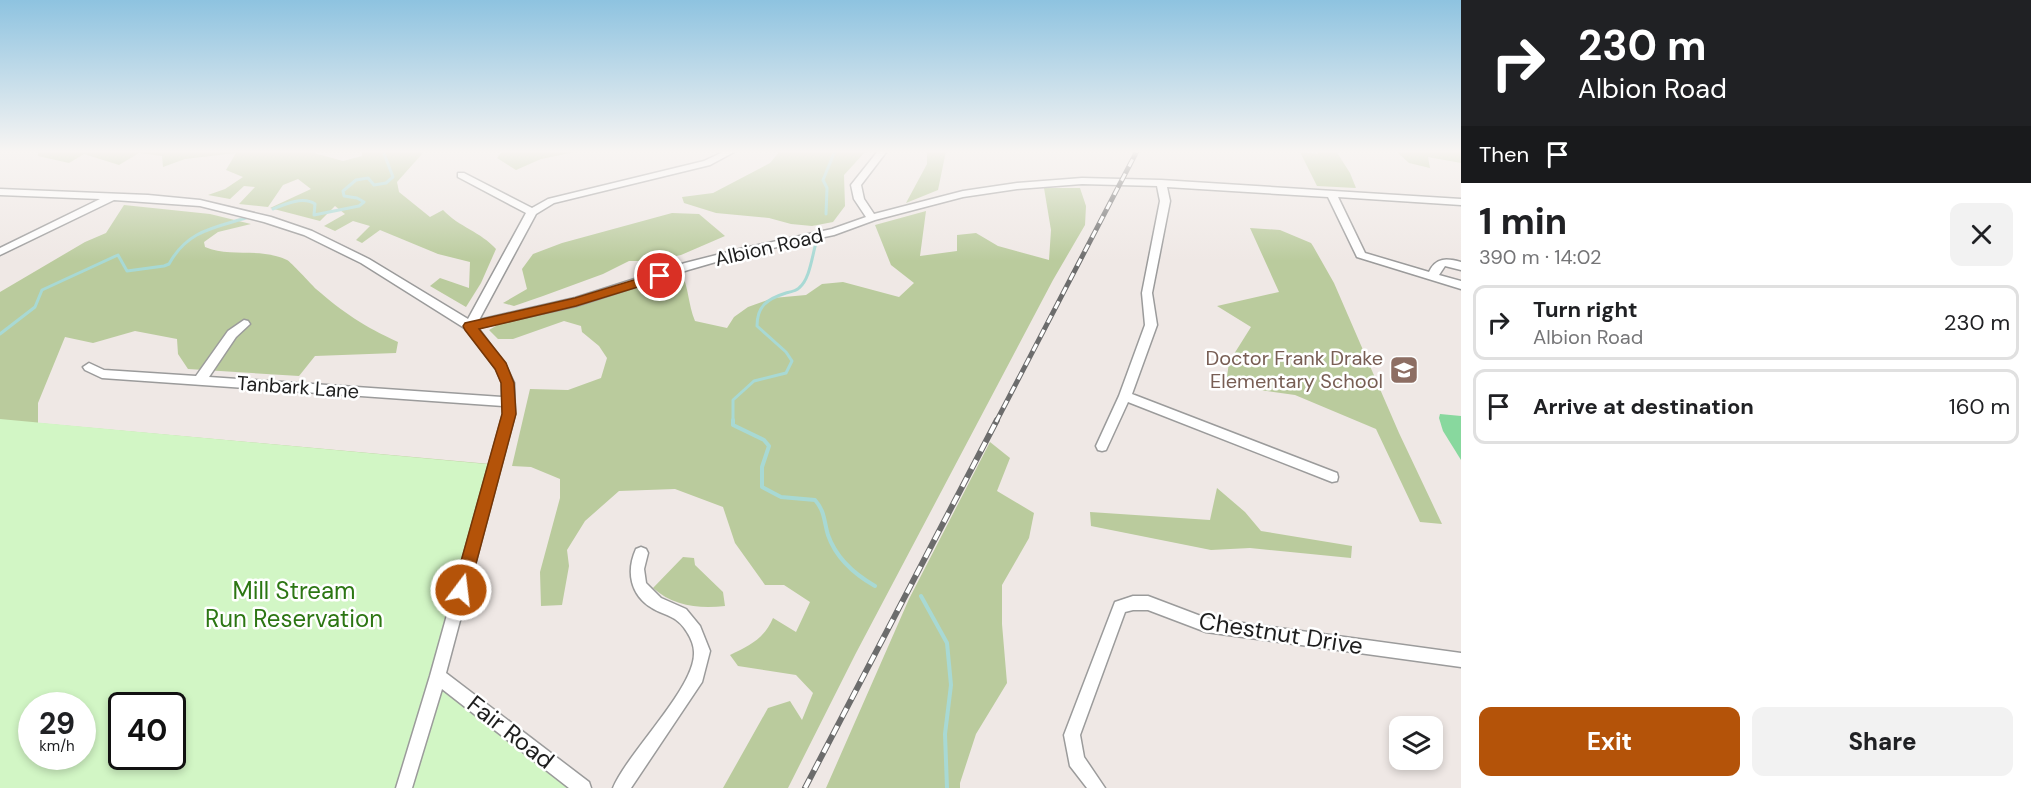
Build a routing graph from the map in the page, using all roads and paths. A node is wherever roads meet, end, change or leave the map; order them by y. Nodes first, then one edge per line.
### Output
1 (486, 188) edge
2 (605, 188) edge
3 (857, 188) edge
4 (1005, 188) edge
5 (1162, 188) edge
6 (1242, 188) edge
7 (0, 192) edge
8 (1331, 193) junction
9 (114, 196) junction
10 (1461, 202) edge
11 (532, 212) junction
12 (872, 218) junction
13 (0, 252) edge
14 (1461, 266) edge
15 (1433, 276) junction
16 (1461, 285) edge
17 (244, 324) dead end
18 (470, 326) junction
19 (89, 367) dead end
20 (200, 380) junction
21 (1125, 396) junction
22 (508, 402) junction
23 (1101, 446) dead end
24 (1332, 477) dead end
25 (640, 553) dead end
26 (1461, 660) edge
27 (438, 676) junction
28 (404, 788) edge
29 (583, 788) edge
30 (621, 788) edge
31 (1096, 788) edge

1 - 11 street
2 - 11 street
3 - 12 street
4 - 12 street, Albion Road
5 - 21 street
6 - 8 street, Albion Road
7 - 9 street
8 - 10 street, Albion Road
8 - 15 street
9 - 13 street
9 - 18 street
11 - 18 street
12 - 18 street, Albion Road
14 - 15 street
15 - 16 street
17 - 20 street
18 - 22 street
19 - 20 street, Tanbark Lane
20 - 22 street, Tanbark Lane
21 - 23 street
21 - 24 street
22 - 27 street
25 - 30 street
26 - 31 street, Chestnut Drive
27 - 28 street
27 - 29 street, Fair Road

